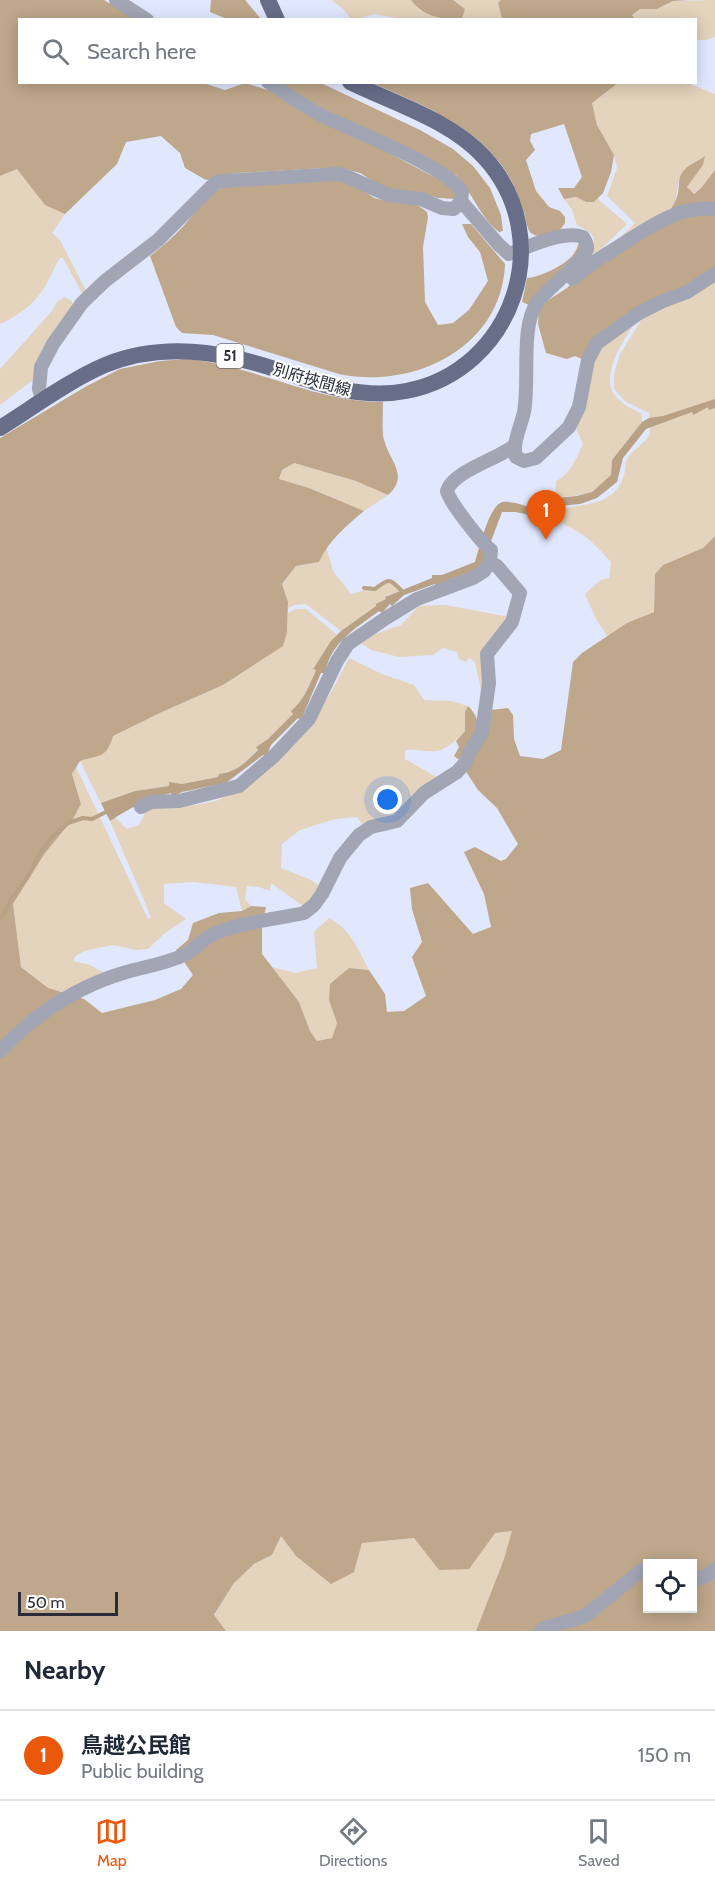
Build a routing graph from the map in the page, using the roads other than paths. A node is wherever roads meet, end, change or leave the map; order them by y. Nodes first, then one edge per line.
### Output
1 (116, 0) edge
2 (268, 0) edge
3 (144, 18) edge
4 (276, 18) edge
5 (270, 84) edge
6 (354, 84) edge
7 (461, 201) junction
8 (715, 209) edge
9 (521, 250) junction
10 (715, 274) edge
11 (548, 292) junction
12 (43, 401) junction
13 (0, 428) edge
14 (514, 446) junction
15 (487, 551) junction
16 (141, 807) dead end
17 (0, 1051) edge
18 (715, 1569) edge
19 (643, 1570) edge
20 (697, 1579) edge
21 (541, 1631) edge

1 - 3 street
2 - 4 main road
5 - 7 street
6 - 9 main road, 別府挾間線 / 51
7 - 9 street
7 - 12 street
8 - 11 street
9 - 11 street
9 - 12 main road, 別府挾間線 / 51
10 - 14 street
11 - 14 street
12 - 13 main road, 別府挾間線 / 51
14 - 15 street
15 - 16 street
15 - 17 street
18 - 20 street
19 - 21 street

